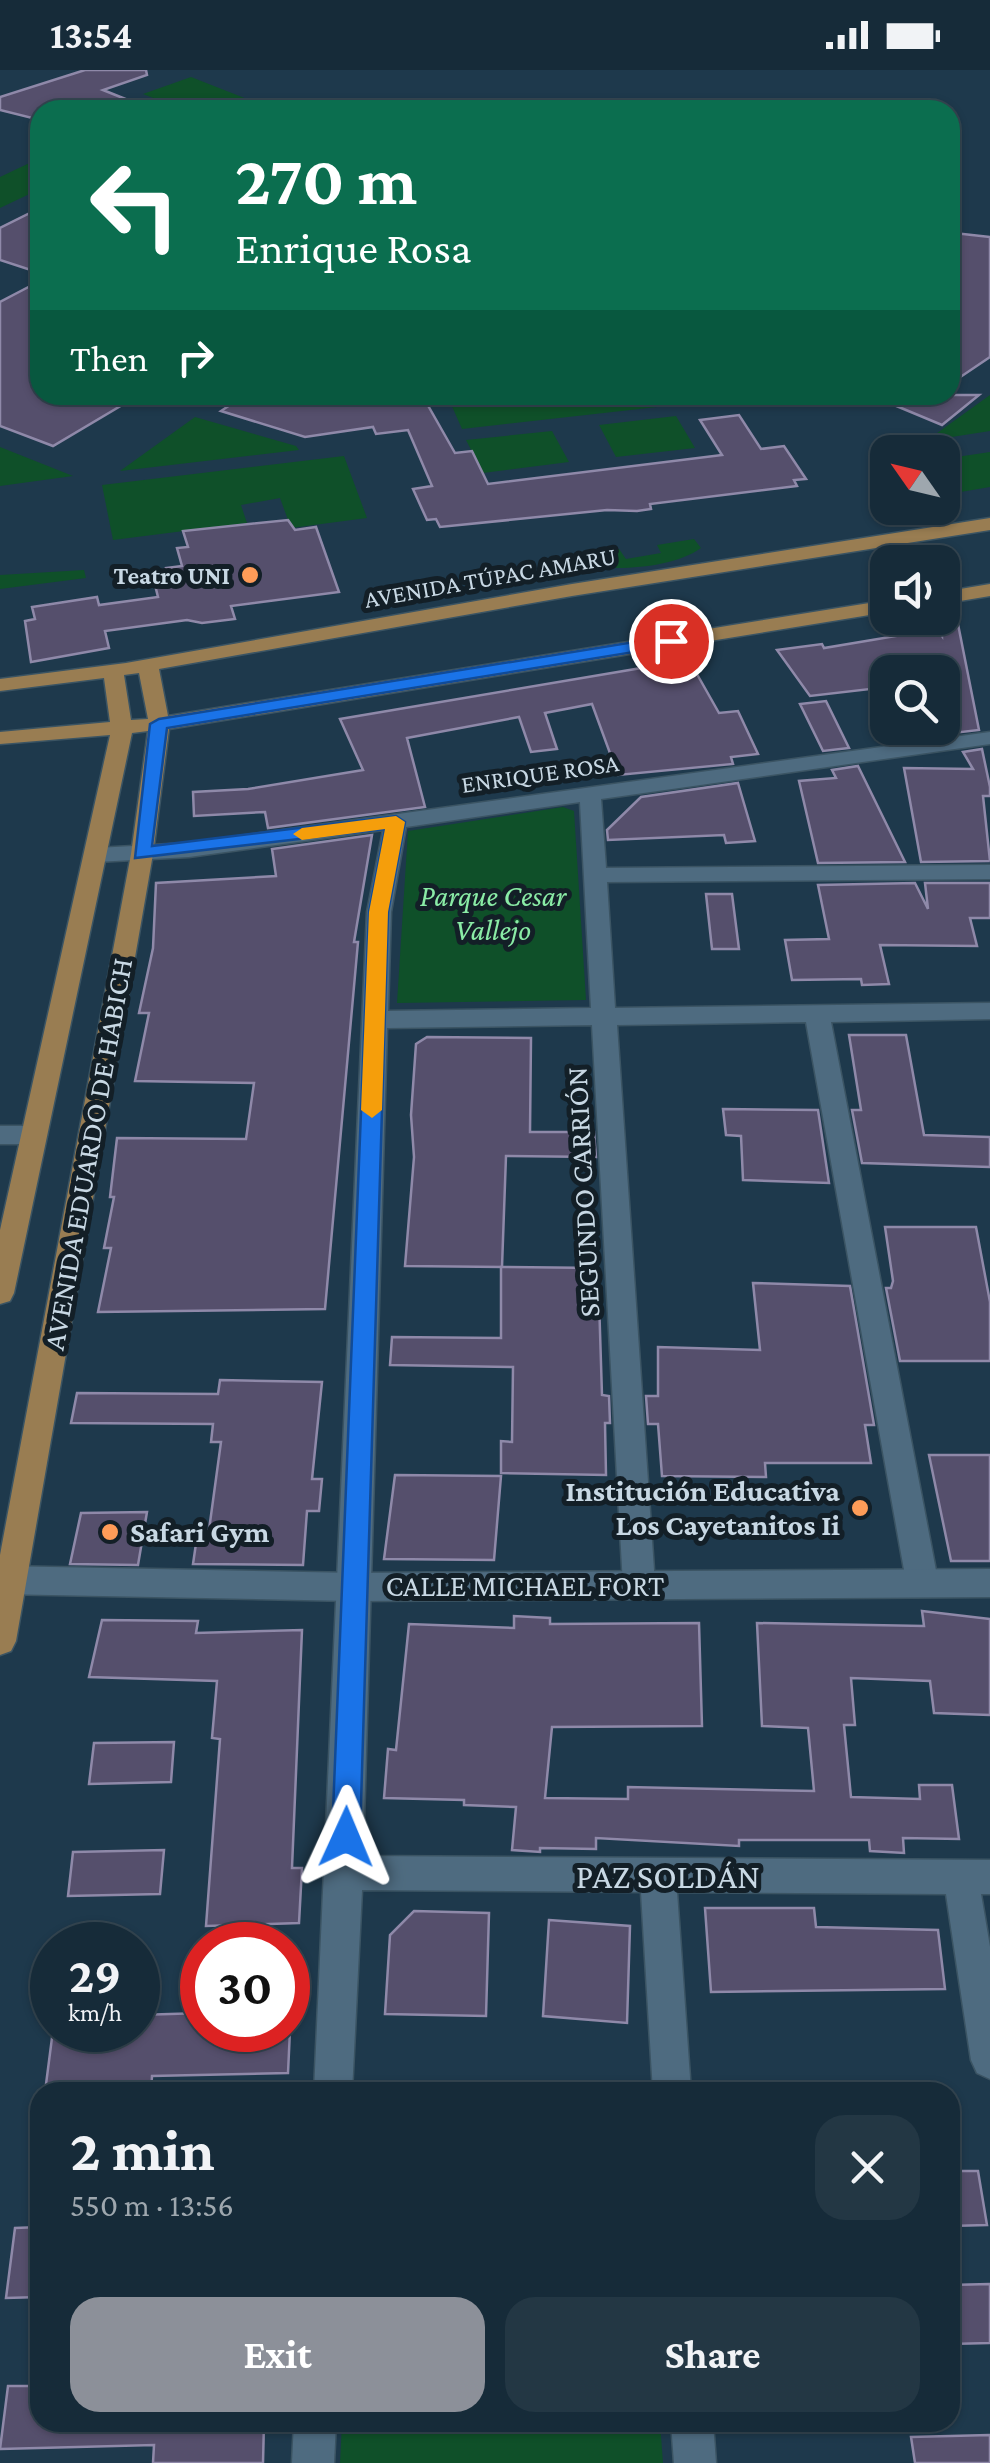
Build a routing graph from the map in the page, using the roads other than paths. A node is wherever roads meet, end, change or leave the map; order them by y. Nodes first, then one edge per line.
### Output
1 (990, 524) edge
2 (990, 590) edge
3 (960, 595) edge
4 (870, 609) edge
5 (148, 666) junction
6 (112, 671) junction
7 (0, 685) edge
8 (159, 724) junction
9 (122, 729) junction
10 (0, 738) edge
11 (990, 738) edge
12 (590, 794) junction
13 (396, 822) junction
14 (142, 854) junction
15 (96, 855) junction
16 (990, 872) edge
17 (596, 875) junction
18 (990, 1010) edge
19 (817, 1014) junction
20 (603, 1015) junction
21 (375, 1020) junction
22 (0, 1135) edge
23 (34, 1136) junction
24 (0, 1294) edge
25 (6, 1580) edge
26 (922, 1581) junction
27 (990, 1582) edge
28 (639, 1585) junction
29 (353, 1587) junction
30 (0, 1641) edge
31 (345, 1873) junction
32 (658, 1877) junction
33 (975, 1877) edge
34 (990, 2060) edge
35 (334, 2082) edge
36 (671, 2082) edge
37 (315, 2432) edge
38 (692, 2432) edge
39 (313, 2463) edge
40 (694, 2463) edge

1 - 5 main road, AVENIDA TÚPAC AMARU
2 - 3 main road
4 - 8 main road
5 - 6 main road, AVENIDA TÚPAC AMARU
5 - 8 main road, AVENIDA EDUARDO DE HABICH
6 - 7 main road, AVENIDA TÚPAC AMARU
6 - 9 main road, AVENIDA EDUARDO DE HABICH
8 - 9 main road
8 - 14 main road, AVENIDA EDUARDO DE HABICH
9 - 10 main road
9 - 15 main road, AVENIDA EDUARDO DE HABICH
11 - 12 street, ENRIQUE ROSA
12 - 13 street, ENRIQUE ROSA
12 - 17 street, SEGUNDO CARRIÓN
13 - 14 street, ENRIQUE ROSA
13 - 21 street
14 - 15 street, ENRIQUE ROSA
14 - 25 main road, AVENIDA EDUARDO DE HABICH
15 - 23 main road, AVENIDA EDUARDO DE HABICH
16 - 17 street
17 - 20 street, SEGUNDO CARRIÓN
18 - 19 street
19 - 20 street
19 - 26 street
20 - 21 street
20 - 28 street, SEGUNDO CARRIÓN
21 - 29 street
22 - 23 street
23 - 24 main road, AVENIDA EDUARDO DE HABICH
25 - 29 street, CALLE MICHAEL FORT
25 - 30 main road, AVENIDA EDUARDO DE HABICH
26 - 27 street, CALLE MICHAEL FORT
26 - 28 street, CALLE MICHAEL FORT
28 - 29 street, CALLE MICHAEL FORT
29 - 31 street
31 - 32 street, PAZ SOLDÁN
31 - 35 street
32 - 33 street, PAZ SOLDÁN
32 - 36 street
33 - 34 street
37 - 39 street
38 - 40 street

